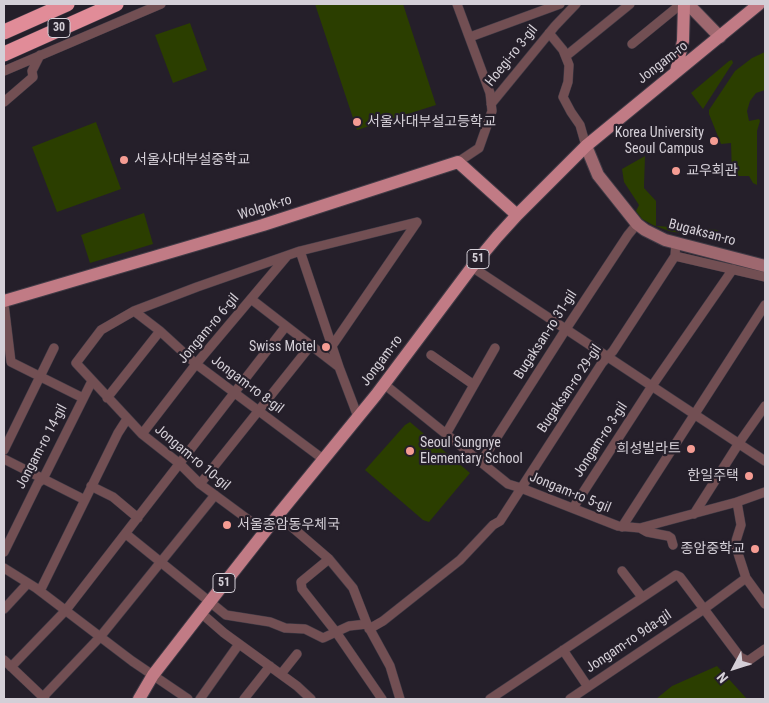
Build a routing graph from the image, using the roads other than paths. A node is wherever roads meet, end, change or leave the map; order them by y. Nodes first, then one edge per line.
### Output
1 (67, 4) edge
2 (116, 4) edge
3 (161, 4) edge
4 (458, 4) edge
5 (560, 4) edge
6 (576, 4) edge
7 (630, 4) edge
8 (684, 4) edge
9 (759, 4) edge
10 (564, 16) junction
11 (4, 32) edge
12 (549, 33) junction
13 (470, 37) junction
14 (720, 37) junction
15 (632, 44) dead end
16 (4, 54) edge
17 (40, 55) junction
18 (566, 56) junction
19 (4, 71) edge
20 (676, 71) junction
21 (4, 102) edge
22 (491, 104) junction
23 (586, 146) junction
24 (458, 162) junction
25 (517, 215) junction
26 (637, 224) junction
27 (676, 242) junction
28 (300, 252) junction
29 (287, 256) junction
30 (675, 256) junction
31 (765, 266) edge
32 (472, 267) junction
33 (733, 269) junction
34 (765, 277) edge
35 (251, 299) junction
36 (4, 303) edge
37 (765, 305) edge
38 (134, 311) junction
39 (286, 326) junction
40 (566, 329) junction
41 (160, 331) junction
42 (311, 345) junction
43 (332, 346) junction
44 (54, 348) dead end
45 (495, 348) dead end
46 (431, 355) dead end
47 (608, 356) junction
48 (196, 364) junction
49 (339, 367) junction
50 (40, 377) junction
51 (92, 381) junction
52 (384, 384) junction
53 (474, 385) junction
54 (652, 386) junction
55 (234, 392) junction
56 (83, 398) junction
57 (107, 398) junction
58 (765, 406) edge
59 (258, 411) junction
60 (695, 414) junction
61 (358, 417) junction
62 (127, 419) junction
63 (142, 434) junction
64 (446, 434) junction
65 (739, 444) junction
66 (4, 450) edge
67 (4, 459) edge
68 (323, 459) junction
69 (765, 461) edge
70 (481, 462) junction
71 (180, 464) junction
72 (43, 479) junction
73 (200, 484) junction
74 (91, 486) junction
75 (521, 488) junction
76 (765, 492) edge
77 (215, 495) junction
78 (84, 500) junction
79 (737, 502) junction
80 (572, 508) junction
81 (694, 514) junction
82 (278, 515) junction
83 (138, 518) junction
84 (622, 527) junction
85 (640, 528) junction
86 (265, 532) junction
87 (126, 534) junction
88 (673, 545) dead end
89 (4, 552) edge
90 (329, 559) junction
91 (162, 562) junction
92 (4, 568) edge
93 (622, 571) dead end
94 (746, 578) junction
95 (28, 583) junction
96 (40, 591) junction
97 (642, 597) junction
98 (210, 601) junction
99 (765, 604) edge
100 (4, 609) edge
101 (704, 609) junction
102 (66, 610) junction
103 (201, 613) junction
104 (368, 627) junction
105 (336, 632) junction
106 (100, 637) junction
107 (239, 644) junction
108 (563, 650) junction
109 (765, 650) edge
110 (297, 654) dead end
111 (4, 660) edge
112 (270, 666) junction
113 (11, 667) junction
114 (281, 674) junction
115 (154, 675) junction
116 (588, 687) junction
117 (305, 697) edge
118 (44, 698) edge
119 (139, 699) edge
120 (188, 699) edge
121 (200, 699) edge
122 (244, 699) edge
123 (382, 699) edge
124 (400, 699) edge
125 (490, 699) edge
126 (570, 699) edge

1 - 11 highway, 30
2 - 16 highway, 30
3 - 17 street
4 - 13 street
5 - 10 street
5 - 13 street
6 - 10 street, Hoegi-ro 3-gil
7 - 18 street
8 - 14 street
8 - 15 street
8 - 20 main road
9 - 14 main road, Jongam-ro / 51
10 - 12 street, Hoegi-ro 3-gil
12 - 18 street
12 - 22 street, Hoegi-ro 3-gil
13 - 22 street
14 - 20 main road, Jongam-ro / 51
17 - 19 street
17 - 21 street
18 - 23 street
20 - 23 main road, Jongam-ro / 51
22 - 24 street
23 - 25 main road, Jongam-ro / 51
23 - 26 street, Bugaksan-ro
24 - 25 main road
24 - 36 main road, Wolgok-ro
25 - 32 main road, Jongam-ro / 51
26 - 27 street, Bugaksan-ro
26 - 40 street, Bugaksan-ro 31-gil
27 - 30 street
27 - 31 street, Bugaksan-ro
28 - 29 street
28 - 43 street
28 - 43 street
29 - 35 street
29 - 38 street
30 - 33 street
30 - 47 street, Bugaksan-ro 29-gil
32 - 40 street
32 - 52 main road, Jongam-ro / 51
33 - 34 street
33 - 54 street, Jongam-ro 3-gil
35 - 39 street, Jongam-ro 6-gil
35 - 48 street, Jongam-ro 6-gil
36 - 50 street, Wolgok-ro
37 - 60 street
38 - 41 street, Jongam-ro 8-gil
38 - 51 street, Jongam-ro 10-gil
39 - 42 street, Jongam-ro 6-gil
39 - 55 street
40 - 47 street
40 - 70 street, Bugaksan-ro 31-gil
41 - 48 street, Jongam-ro 8-gil
41 - 57 street
42 - 49 street, Jongam-ro 6-gil
42 - 59 street
43 - 49 street
44 - 50 street
45 - 53 street
46 - 53 street
47 - 54 street
47 - 75 street, Bugaksan-ro 29-gil
48 - 55 street, Jongam-ro 8-gil
48 - 63 street, Jongam-ro 6-gil
49 - 61 street
50 - 56 street, Wolgok-ro
50 - 66 street
51 - 56 street, Jongam-ro 14-gil
51 - 57 street, Jongam-ro 10-gil
52 - 61 main road, Jongam-ro / 51
52 - 64 street, Jongam-ro 5-gil
53 - 64 street
54 - 60 street
54 - 80 street, Jongam-ro 3-gil
55 - 59 street, Jongam-ro 8-gil
55 - 71 street
56 - 72 street, Jongam-ro 14-gil
57 - 62 street, Jongam-ro 10-gil
58 - 65 street
59 - 68 street, Jongam-ro 8-gil
59 - 73 street
60 - 65 street
60 - 84 street
61 - 68 main road, Jongam-ro / 51
62 - 63 street, Jongam-ro 10-gil
62 - 74 street
63 - 71 street, Jongam-ro 10-gil
64 - 70 street, Jongam-ro 5-gil
65 - 69 street
65 - 81 street
67 - 72 street
68 - 82 main road, Jongam-ro / 51
70 - 75 street, Jongam-ro 5-gil
71 - 73 street, Jongam-ro 10-gil
71 - 83 street
72 - 78 street
72 - 89 street, Jongam-ro 14-gil
73 - 77 street, Jongam-ro 10-gil
74 - 78 street
74 - 83 street
75 - 80 street, Jongam-ro 5-gil
75 - 104 street, Bugaksan-ro 29-gil
76 - 79 street, Jongam-ro 5-gil
77 - 86 street, Jongam-ro 10-gil
77 - 91 street
78 - 96 street
79 - 81 street, Jongam-ro 5-gil
79 - 94 street
80 - 84 street, Jongam-ro 5-gil
81 - 85 street, Jongam-ro 5-gil
82 - 86 main road, Jongam-ro / 51
82 - 90 street
83 - 87 street
84 - 85 street, Jongam-ro 5-gil
85 - 88 street, Jongam-ro 5-gil
86 - 98 main road, Jongam-ro / 51
87 - 91 street
87 - 102 street
90 - 104 street
90 - 105 street
91 - 98 street
91 - 106 street
92 - 95 street
93 - 97 street
94 - 99 street
94 - 101 street, Jongam-ro 9da-gil
95 - 96 street
95 - 100 street
96 - 102 street
97 - 101 street
97 - 108 street
98 - 103 main road, Jongam-ro / 51
98 - 105 street
101 - 109 street
101 - 116 street, Jongam-ro 9da-gil
102 - 106 street
102 - 113 street
103 - 107 street
103 - 115 main road, Jongam-ro / 51
104 - 105 street
104 - 124 street
105 - 123 street
106 - 115 street
106 - 118 street
107 - 112 street
107 - 121 street
108 - 116 street
108 - 125 street
110 - 114 street
111 - 113 street
112 - 114 street
112 - 122 street
113 - 118 street
114 - 117 street
115 - 119 main road, Jongam-ro / 51
115 - 120 street
116 - 126 street, Jongam-ro 9da-gil

